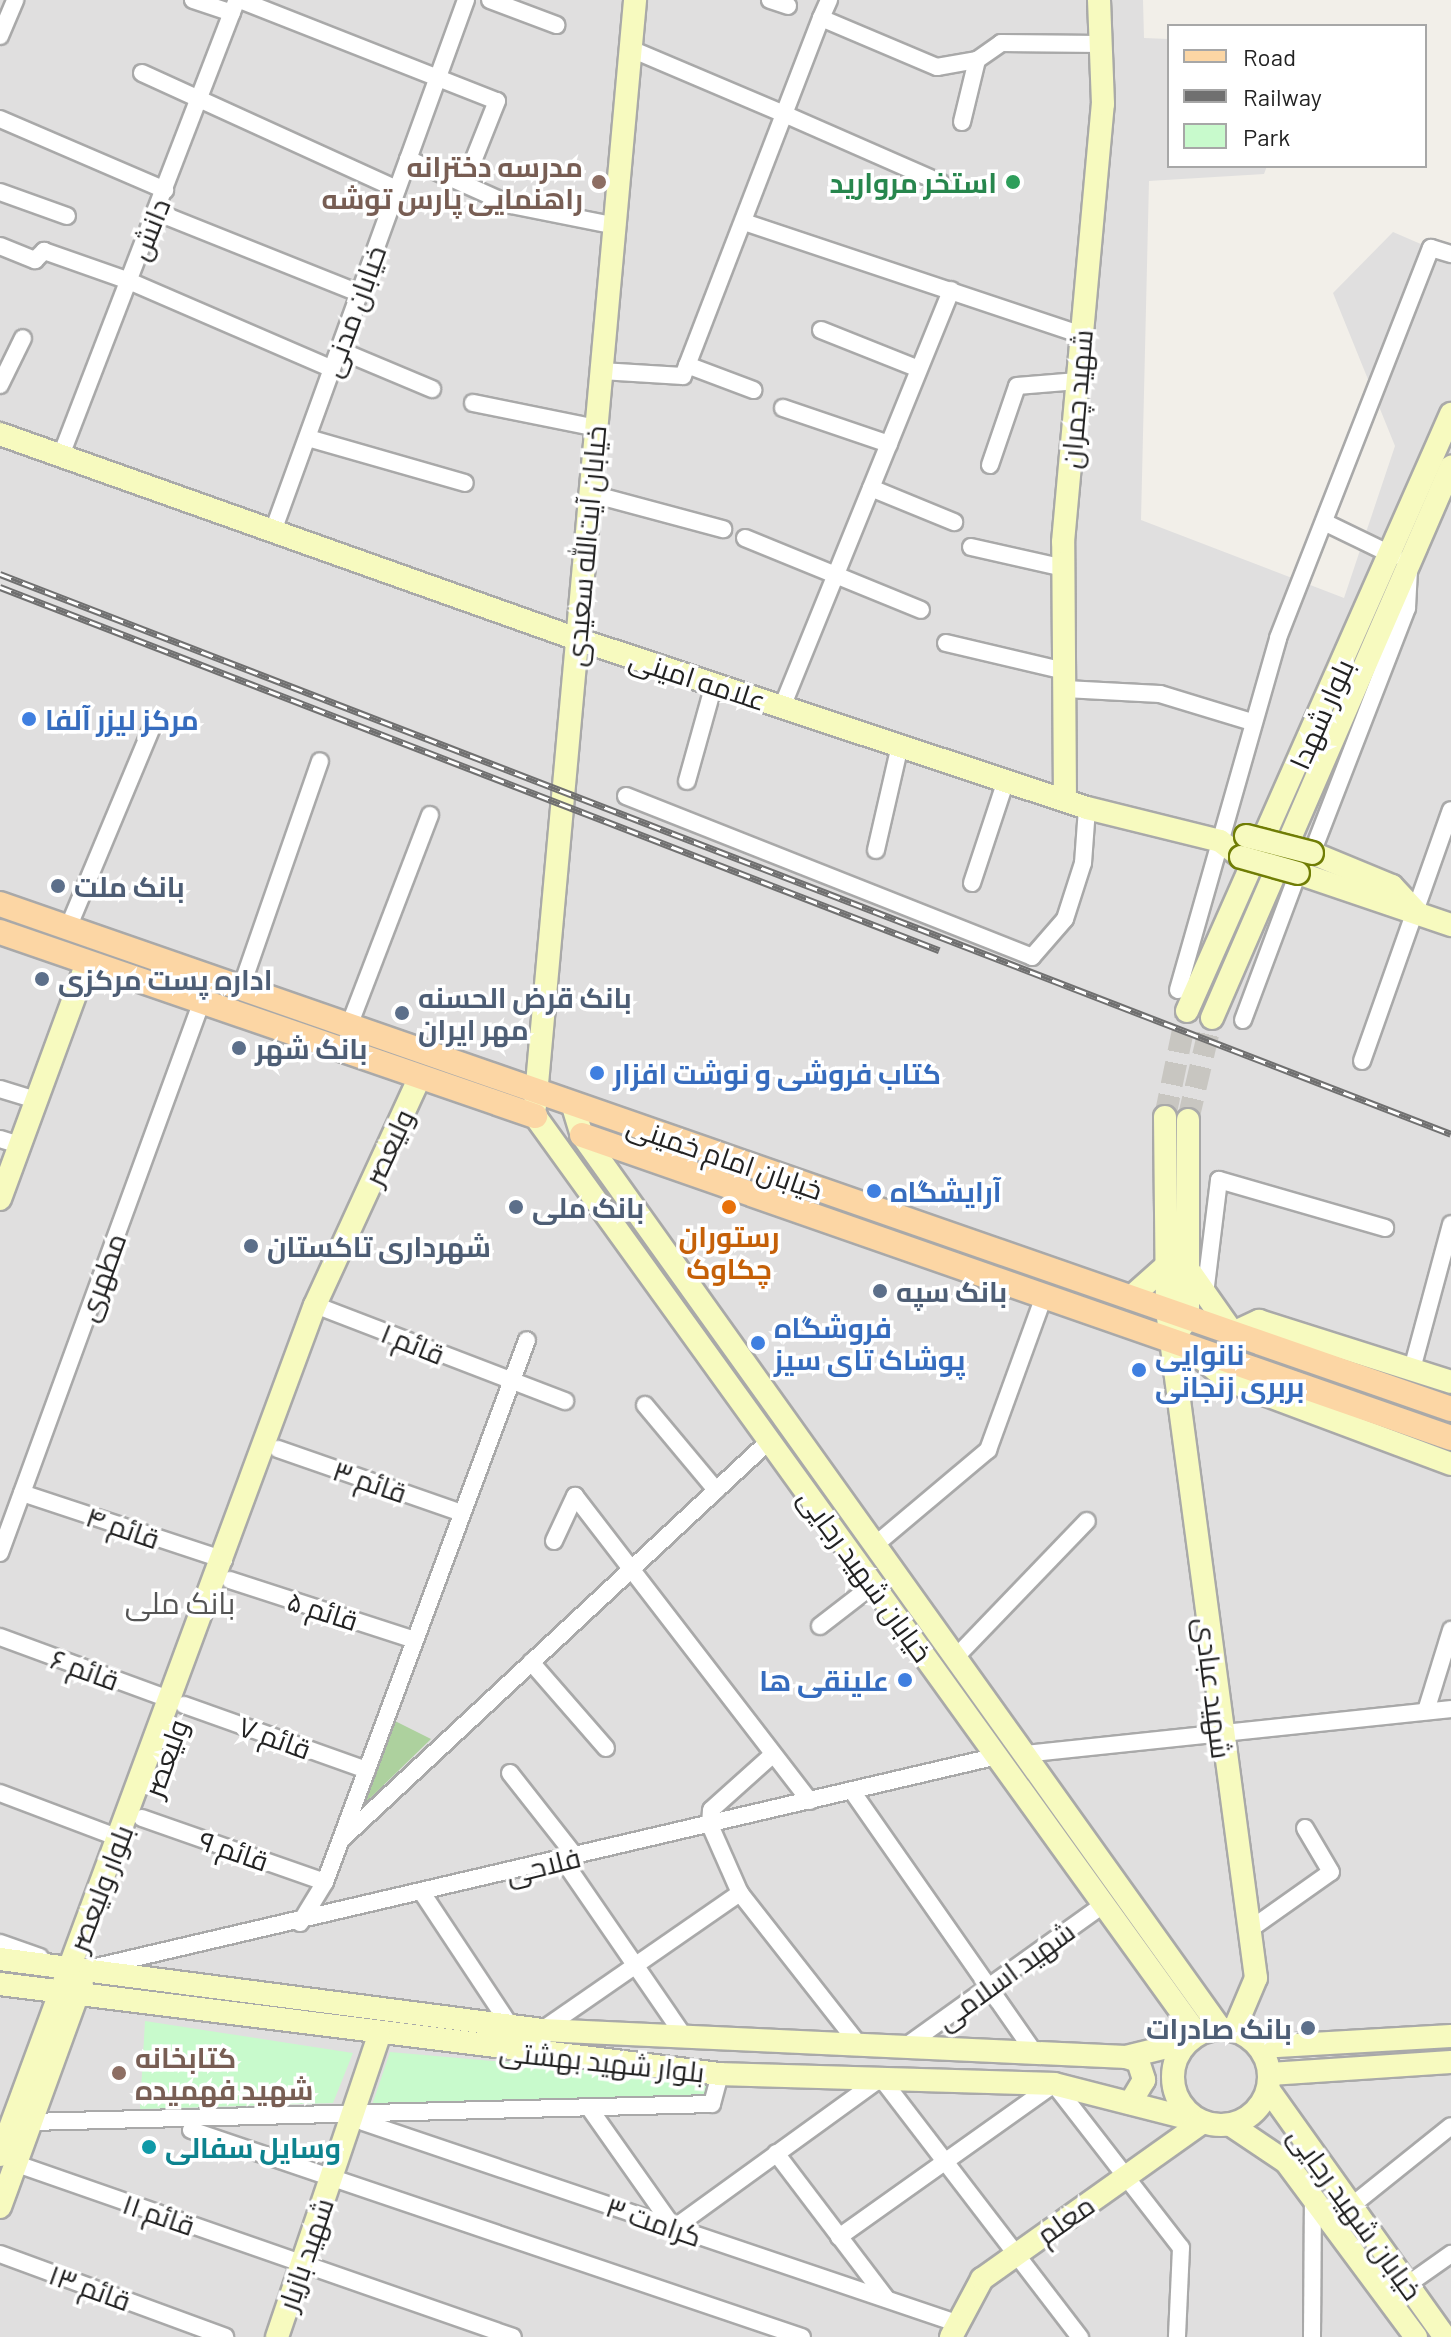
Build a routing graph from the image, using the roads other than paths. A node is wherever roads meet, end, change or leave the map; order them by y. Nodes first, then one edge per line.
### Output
1 (193, 0) edge
2 (466, 0) edge
3 (490, 0) edge
4 (635, 0) edge
5 (770, 0) edge
6 (829, 0) edge
7 (1099, 0) edge
8 (12, 1) edge
9 (237, 4) edge
10 (788, 6) dead end
11 (821, 18) junction
12 (556, 25) dead end
13 (0, 36) edge
14 (1101, 44) junction
15 (631, 49) junction
16 (977, 60) junction
17 (142, 73) dead end
18 (436, 82) junction
19 (199, 99) junction
20 (784, 114) junction
21 (0, 119) edge
22 (962, 122) dead end
23 (408, 159) junction
24 (941, 183) dead end
25 (464, 184) junction
26 (397, 189) junction
27 (165, 190) junction
28 (0, 192) edge
29 (156, 212) junction
30 (67, 216) dead end
31 (744, 222) junction
32 (617, 226) junction
33 (0, 246) edge
34 (1451, 254) edge
35 (129, 281) junction
36 (951, 290) junction
37 (359, 293) junction
38 (821, 330) dead end
39 (1082, 335) junction
40 (23, 338) dead end
41 (339, 350) junction
42 (687, 365) junction
43 (332, 369) junction
44 (919, 369) junction
45 (601, 371) junction
46 (1078, 381) junction
47 (0, 385) edge
48 (432, 389) dead end
49 (753, 390) dead end
50 (473, 403) dead end
51 (783, 408) dead end
52 (1451, 414) edge
53 (597, 428) junction
54 (0, 434) edge
55 (308, 438) junction
56 (889, 444) junction
57 (60, 458) junction
58 (990, 465) dead end
59 (1451, 467) edge
60 (465, 483) dead end
61 (871, 488) junction
62 (592, 494) junction
63 (954, 522) dead end
64 (1324, 522) junction
65 (723, 529) dead end
66 (273, 531) junction
67 (745, 538) dead end
68 (971, 547) dead end
69 (1397, 564) junction
70 (1064, 568) junction
71 (838, 573) junction
72 (921, 610) dead end
73 (577, 639) junction
74 (946, 643) dead end
75 (1064, 680) junction
76 (714, 684) junction
77 (782, 707) junction
78 (1249, 721) junction
79 (153, 725) dead end
80 (900, 745) junction
81 (320, 761) dead end
82 (1006, 780) junction
83 (687, 781) dead end
84 (626, 796) dead end
85 (1065, 800) junction
86 (1087, 808) junction
87 (1451, 810) edge
88 (430, 815) dead end
89 (1220, 841) junction
90 (1244, 847) junction
91 (876, 850) dead end
92 (1312, 853) junction
93 (1298, 873) junction
94 (972, 883) dead end
95 (0, 904) edge
96 (1416, 912) junction
97 (1451, 925) edge
98 (68, 928) junction
99 (0, 932) edge
100 (87, 962) junction
101 (241, 988) junction
102 (1178, 990) dead end
103 (202, 1001) junction
104 (1187, 1011) tunnel mouth
105 (1212, 1018) tunnel mouth
106 (1243, 1020) dead end
107 (349, 1026) junction
108 (1362, 1061) dead end
109 (420, 1077) junction
110 (0, 1089) edge
111 (536, 1091) junction
112 (36, 1100) junction
113 (572, 1103) junction
114 (535, 1116) junction
115 (1165, 1117) tunnel mouth
116 (1188, 1120) tunnel mouth
117 (582, 1135) junction
118 (10, 1142) edge
119 (644, 1157) junction
120 (809, 1186) junction
121 (624, 1194) junction
122 (0, 1199) edge
123 (879, 1210) junction
124 (801, 1211) junction
125 (1451, 1224) edge
126 (1385, 1228) dead end
127 (867, 1235) junction
128 (1177, 1267) junction
129 (1205, 1294) junction
130 (1044, 1296) junction
131 (1130, 1298) junction
132 (323, 1307) junction
133 (1177, 1314) junction
134 (1233, 1333) junction
135 (527, 1340) dead end
136 (1179, 1343) junction
137 (1412, 1369) junction
138 (1451, 1382) edge
139 (511, 1383) junction
140 (565, 1401) dead end
141 (645, 1405) dead end
142 (1451, 1409) edge
143 (1451, 1438) edge
144 (769, 1441) junction
145 (278, 1449) junction
146 (1451, 1464) edge
147 (716, 1490) junction
148 (22, 1493) junction
149 (462, 1513) junction
150 (1087, 1521) dead end
151 (554, 1541) dead end
152 (875, 1545) junction
153 (1, 1549) edge
154 (632, 1568) junction
155 (227, 1570) junction
156 (873, 1585) junction
157 (820, 1626) dead end
158 (1451, 1630) edge
159 (0, 1637) edge
160 (415, 1640) junction
161 (955, 1658) junction
162 (531, 1662) junction
163 (177, 1703) junction
164 (1451, 1709) edge
165 (1426, 1711) junction
166 (1219, 1733) junction
167 (606, 1748) dead end
168 (1024, 1754) junction
169 (998, 1756) junction
170 (770, 1757) junction
171 (367, 1770) junction
172 (510, 1773) dead end
173 (852, 1791) junction
174 (0, 1793) edge
175 (810, 1801) junction
176 (142, 1818) junction
177 (710, 1825) junction
178 (1305, 1828) dead end
179 (119, 1838) junction
180 (341, 1839) junction
181 (569, 1859) junction
182 (325, 1882) junction
183 (740, 1893) junction
184 (423, 1894) junction
185 (1104, 1904) junction
186 (300, 1923) junction
187 (1249, 1930) junction
188 (0, 1943) edge
189 (0, 1959) edge
190 (635, 1965) junction
191 (78, 1969) junction
192 (0, 1984) edge
193 (987, 1988) junction
194 (69, 1995) junction
195 (511, 2027) junction
196 (1227, 2029) junction
197 (542, 2030) junction
198 (379, 2036) junction
199 (1450, 2036) edge
200 (1192, 2038) junction
201 (686, 2039) junction
202 (860, 2046) junction
203 (906, 2046) junction
204 (1260, 2047) junction
205 (1034, 2052) junction
206 (1126, 2057) junction
207 (1447, 2062) edge
208 (720, 2074) junction
209 (881, 2078) junction
210 (1269, 2082) junction
211 (1054, 2084) junction
212 (11, 2097) edge
213 (1130, 2103) junction
214 (590, 2109) junction
215 (351, 2118) junction
216 (1203, 2122) junction
217 (14, 2123) edge
218 (1231, 2125) junction
219 (1451, 2126) edge
220 (191, 2130) dead end
221 (776, 2153) junction
222 (8, 2160) edge
223 (946, 2161) junction
224 (331, 2177) junction
225 (1126, 2177) junction
226 (1313, 2197) junction
227 (0, 2207) edge
228 (1350, 2207) junction
229 (674, 2228) junction
230 (839, 2237) junction
231 (1016, 2253) junction
232 (0, 2254) edge
233 (1451, 2254) edge
234 (302, 2264) junction
235 (1407, 2285) junction
236 (888, 2300) junction
237 (954, 2330) edge
238 (225, 2337) edge
239 (277, 2337) edge
240 (513, 2337) edge
241 (802, 2337) edge
242 (1080, 2337) edge
243 (1177, 2337) edge
244 (1312, 2337) edge
245 (1416, 2337) edge
246 (1445, 2337) edge

1 - 9 street
2 - 18 street, خیابان مدنی
3 - 12 street
4 - 15 street, خیابان آیت‌الله سعیدی
5 - 10 street
6 - 11 street
7 - 14 street, شهید چمران
8 - 13 street
9 - 18 street
9 - 19 street, دانش
11 - 16 street
11 - 20 street
14 - 16 street
14 - 39 street, شهید چمران
15 - 20 street
15 - 32 street, خیابان آیت‌الله سعیدی
16 - 22 street
17 - 19 street
18 - 23 street, خیابان مدنی
18 - 25 street
19 - 26 street
19 - 27 street, دانش
20 - 24 street
20 - 31 street
21 - 27 street
23 - 25 street
23 - 26 street, خیابان مدنی
25 - 32 street
26 - 37 street, خیابان مدنی
27 - 29 street, دانش
28 - 30 street
29 - 35 street, دانش
29 - 37 street
31 - 36 street
31 - 42 street
32 - 45 street, خیابان آیت‌الله سعیدی
33 - 35 street
34 - 64 street
35 - 43 street
35 - 57 street, دانش
36 - 39 street
36 - 44 street
37 - 41 street, خیابان مدنی
38 - 44 street
39 - 46 street, شهید چمران
40 - 47 street
41 - 43 street, خیابان مدنی
41 - 48 street
42 - 45 street
42 - 49 street
43 - 55 street, خیابان مدنی
44 - 56 street
45 - 53 street, خیابان آیت‌الله سعیدی
46 - 58 street
46 - 70 street, شهید چمران
50 - 53 street
51 - 56 street
52 - 69 street, بلوار شهدا
53 - 62 street, خیابان آیت‌الله سعیدی
54 - 57 street, علامه امینی
55 - 60 street
55 - 66 street, خیابان مدنی
56 - 61 street
57 - 66 street, علامه امینی
59 - 69 street, بلوار شهدا
61 - 63 street
61 - 71 street
62 - 65 street
62 - 73 street, خیابان آیت‌الله سعیدی
64 - 69 street
64 - 78 street
66 - 73 street, علامه امینی
67 - 71 street
68 - 70 street
69 - 90 street
69 - 92 street
69 - 104 street, بلوار شهدا
69 - 105 street, بلوار شهدا
70 - 75 street, شهید چمران
71 - 72 street
71 - 77 street
73 - 76 street, علامه امینی
73 - 111 street, خیابان آیت‌الله سعیدی
74 - 75 street
75 - 78 street
75 - 85 street, شهید چمران
76 - 77 street, علامه امینی
76 - 83 street
77 - 80 street, علامه امینی
78 - 89 street
79 - 98 street
80 - 82 street, علامه امینی
80 - 91 street
81 - 101 street
82 - 85 street, علامه امینی
82 - 94 street
84 - 86 street
85 - 86 street, علامه امینی
86 - 89 street, علامه امینی
87 - 96 street
88 - 107 street
89 - 90 street
89 - 102 street
90 - 92 street, bridge
90 - 93 street, bridge
92 - 96 street
93 - 96 street
93 - 106 street
95 - 98 main road, خیابان امام خمینی
96 - 97 street
96 - 108 street
98 - 101 main road, خیابان امام خمینی
99 - 100 main road, خیابان امام خمینی
100 - 103 main road, خیابان امام خمینی
100 - 112 street
101 - 107 main road, خیابان امام خمینی
103 - 109 main road, خیابان امام خمینی
103 - 148 street, مطهری
107 - 111 main road, خیابان امام خمینی
109 - 114 main road, خیابان امام خمینی
109 - 132 street, ولیعصر
110 - 112 street
111 - 113 main road, خیابان امام خمینی
111 - 114 street, خیابان آیت‌الله سعیدی
112 - 118 street
113 - 117 street
113 - 120 main road, خیابان امام خمینی
114 - 117 street, خیابان امام خمینی
114 - 144 street, خیابان شهید رجایی
115 - 128 street
116 - 128 street
117 - 119 main road, خیابان امام خمینی
117 - 121 street, خیابان شهید رجایی
118 - 122 street
119 - 121 street, خیابان امام خمینی
119 - 124 main road, خیابان امام خمینی
120 - 123 main road, خیابان امام خمینی
120 - 124 main road
121 - 152 street, خیابان شهید رجایی
123 - 127 main road
123 - 131 main road, خیابان امام خمینی
124 - 127 main road, خیابان امام خمینی
125 - 137 street
126 - 129 street
127 - 130 main road, خیابان امام خمینی
128 - 129 street
128 - 131 street
128 - 133 street
129 - 134 street
130 - 136 main road, خیابان امام خمینی
130 - 152 street
131 - 133 main road, خیابان امام خمینی
132 - 139 street, قائم ۱
132 - 145 street, ولیعصر
132 - 155 street, بلوار ولیعصر
133 - 134 main road, خیابان امام خمینی
133 - 136 street
134 - 137 street
134 - 142 main road, خیابان امام خمینی
135 - 139 street
136 - 143 main road, خیابان امام خمینی
136 - 146 street
136 - 166 street, شهید عبادی
137 - 138 street
139 - 140 street, قائم ۱
139 - 149 street
141 - 147 street
144 - 147 street
144 - 156 street, خیابان شهید رجایی
145 - 149 street, قائم ۳
145 - 155 street, ولیعصر
147 - 154 street
148 - 153 street, مطهری
148 - 155 street, قائم ۴
149 - 160 street
150 - 161 street
151 - 154 street
152 - 161 street, خیابان شهید رجایی
154 - 162 street
154 - 170 street
155 - 160 street, قائم ۵
155 - 163 street, بلوار ولیعصر
156 - 157 street
156 - 169 street, خیابان شهید رجایی
158 - 165 street
159 - 163 street, قائم ۶
160 - 171 street
161 - 168 street, خیابان شهید رجایی
162 - 167 street
162 - 180 street
163 - 171 street, قائم ۷
163 - 176 street, ولیعصر
163 - 179 street, بلوار ولیعصر
164 - 165 street
165 - 166 street
166 - 168 street
166 - 187 street, شهید عبادی
168 - 196 street, خیابان شهید رجایی
169 - 173 street, فلاحی
169 - 185 street, خیابان شهید رجایی
170 - 175 street
170 - 177 street
171 - 180 street
172 - 181 street
173 - 175 street, فلاحی
173 - 193 street
174 - 179 street
175 - 177 street, فلاحی
176 - 182 street, قائم ۹
176 - 191 street, ولیعصر
177 - 181 street, فلاحی
177 - 183 street
178 - 187 street
179 - 191 street, بلوار ولیعصر
180 - 182 street
181 - 184 street, فلاحی
181 - 190 street
182 - 186 street
183 - 190 street
183 - 202 street
184 - 186 street, فلاحی
184 - 195 street
185 - 193 street, شهید اسلامی
185 - 200 street, خیابان شهید رجایی
186 - 191 street, فلاحی
187 - 196 street, شهید عبادی
188 - 191 street
189 - 191 street, بلوار شهید بهشتی
190 - 197 street
190 - 201 street
191 - 194 street, بلوار ولیعصر
191 - 195 street, بلوار شهید بهشتی
192 - 194 street, بلوار شهید بهشتی
193 - 203 street, شهید اسلامی
193 - 205 street
194 - 198 street, بلوار شهید بهشتی
194 - 212 street, بلوار ولیعصر
194 - 217 street
195 - 197 street, بلوار شهید بهشتی
196 - 200 street
196 - 204 street
197 - 201 street, بلوار شهید بهشتی
198 - 208 street, بلوار شهید بهشتی
198 - 215 street, شهید بازیار
199 - 204 street
199 - 207 street
200 - 206 street, بلوار شهید بهشتی
200 - 216 street
201 - 202 street, بلوار شهید بهشتی
202 - 203 street, بلوار شهید بهشتی
203 - 205 street, بلوار شهید بهشتی
204 - 210 street
205 - 206 street, بلوار شهید بهشتی
206 - 213 street
207 - 210 street
208 - 209 street, بلوار شهید بهشتی
208 - 214 street
209 - 211 street, بلوار شهید بهشتی
209 - 221 street
209 - 223 street
210 - 218 street
210 - 228 street, خیابان شهید رجایی
211 - 213 street, بلوار شهید بهشتی
211 - 223 street
211 - 225 street
212 - 217 street, بلوار ولیعصر
213 - 216 street, بلوار شهید بهشتی
214 - 215 street
214 - 229 street
215 - 217 street
215 - 224 street, شهید بازیار
215 - 229 street, کرامت ۳
216 - 218 street
216 - 225 street, معلم
217 - 222 street, بلوار ولیعصر
218 - 226 street, خیابان شهید رجایی
219 - 228 street
220 - 224 street
221 - 229 street
221 - 230 street
222 - 227 street
222 - 234 street, قائم ۱۱
223 - 230 street
223 - 231 street
224 - 234 street, شهید بازیار
224 - 241 street
225 - 231 street, معلم
225 - 243 street
226 - 244 street
226 - 245 street, خیابان شهید رجایی
228 - 235 street, خیابان شهید رجایی
229 - 236 street, کرامت ۳
230 - 236 street
231 - 237 street, معلم
231 - 242 street
232 - 238 street, قائم ۱۳
233 - 235 street
234 - 239 street, شهید بازیار
234 - 240 street, قائم ۱۱
235 - 246 street, خیابان شهید رجایی
236 - 237 street, کرامت ۳

